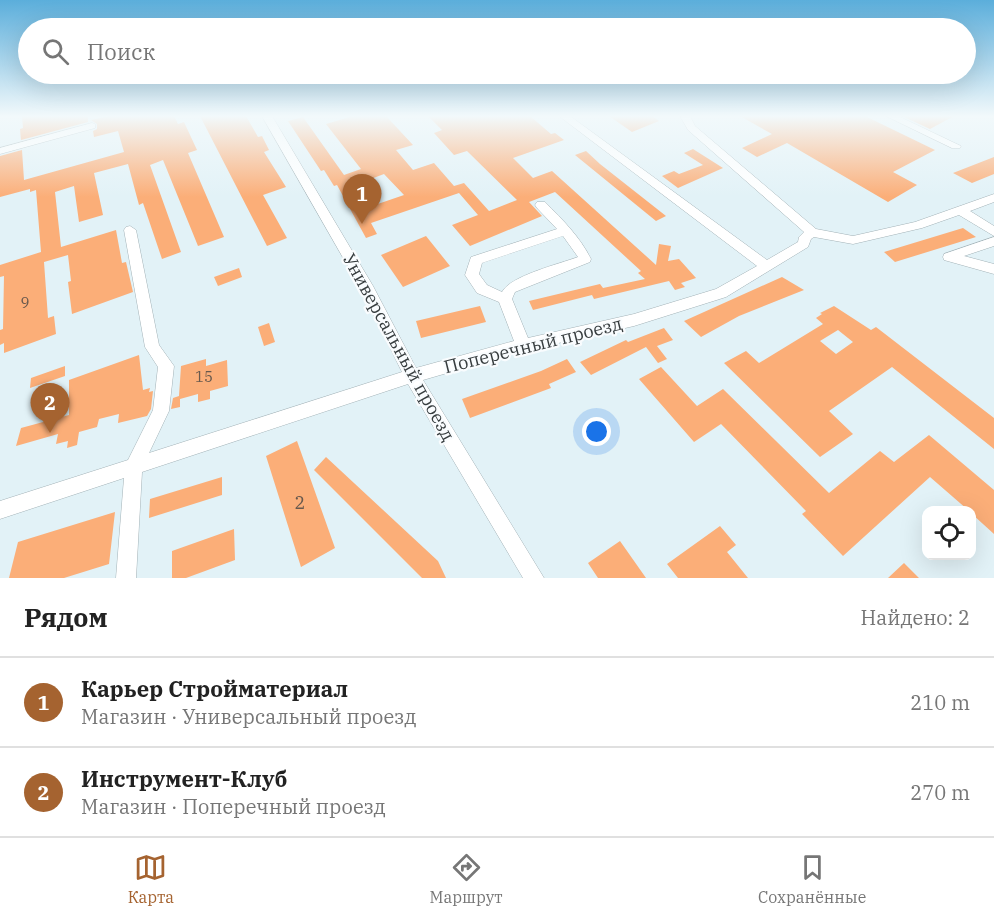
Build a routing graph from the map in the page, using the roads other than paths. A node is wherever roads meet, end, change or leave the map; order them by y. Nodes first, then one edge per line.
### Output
1 (30, 143) edge
2 (283, 143) edge
3 (600, 143) edge
4 (708, 143) edge
5 (949, 143) edge
6 (956, 146) dead end
7 (0, 151) edge
8 (994, 198) edge
9 (541, 205) dead end
10 (960, 210) junction
11 (130, 230) dead end
12 (566, 231) junction
13 (812, 232) junction
14 (994, 232) edge
15 (994, 241) edge
16 (767, 267) junction
17 (994, 269) edge
18 (505, 299) junction
19 (523, 345) junction
20 (412, 376) junction
21 (134, 466) junction
22 (0, 510) edge
23 (126, 578) edge
24 (534, 578) edge

1 - 7 street
2 - 20 street, Универсальный проезд
3 - 16 street
4 - 13 street
5 - 6 street
8 - 10 street
9 - 12 street
10 - 13 street
10 - 14 street
11 - 21 street
12 - 18 street
12 - 18 street
13 - 16 street, Поперечный проезд
15 - 17 street
16 - 19 street, Поперечный проезд
18 - 19 street
19 - 20 street, Поперечный проезд
20 - 21 street, Поперечный проезд
20 - 24 street, Универсальный проезд
21 - 22 street, Поперечный проезд
21 - 23 street

